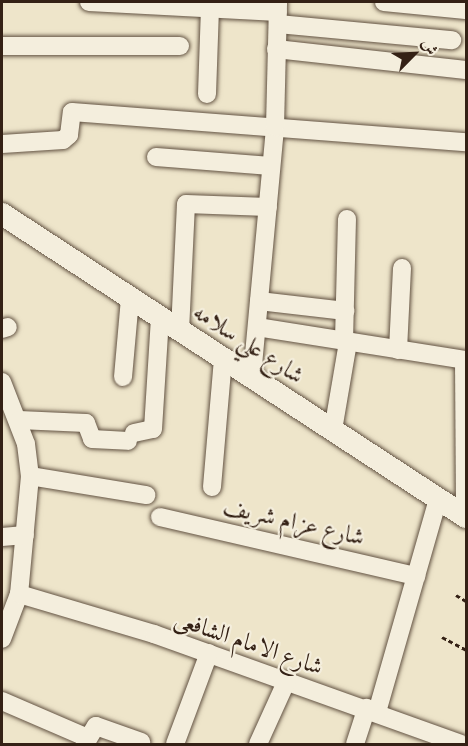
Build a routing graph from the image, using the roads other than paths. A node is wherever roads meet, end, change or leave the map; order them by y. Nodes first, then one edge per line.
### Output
1 (89, 2) edge
2 (384, 2) edge
3 (411, 3) edge
4 (445, 4) edge
5 (210, 10) junction
6 (466, 10) edge
7 (278, 13) edge
8 (452, 40) dead end
9 (2, 46) edge
10 (180, 46) dead end
11 (276, 49) junction
12 (466, 70) edge
13 (207, 94) dead end
14 (275, 127) junction
15 (466, 142) edge
16 (2, 144) edge
17 (156, 157) dead end
18 (272, 166) junction
19 (268, 207) junction
20 (2, 214) edge
21 (347, 219) dead end
22 (402, 268) dead end
23 (130, 298) junction
24 (260, 301) junction
25 (345, 311) junction
26 (160, 318) junction
27 (257, 327) junction
28 (180, 331) junction
29 (346, 341) junction
30 (399, 350) junction
31 (223, 358) junction
32 (465, 360) edge
33 (252, 376) junction
34 (123, 377) dead end
35 (2, 382) edge
36 (12, 418) edge
37 (333, 430) junction
38 (30, 476) junction
39 (212, 487) dead end
40 (146, 495) dead end
41 (438, 499) junction
42 (160, 517) dead end
43 (466, 517) edge
44 (25, 535) junction
45 (2, 537) edge
46 (416, 576) junction
47 (19, 594) junction
48 (6, 616) edge
49 (2, 639) edge
50 (208, 653) junction
51 (287, 680) junction
52 (2, 701) edge
53 (372, 710) junction
54 (87, 741) edge
55 (141, 742) dead end
56 (175, 744) edge
57 (258, 744) edge
58 (355, 744) edge
59 (458, 744) edge

1 - 5 street
2 - 3 street
3 - 4 street
4 - 6 street
5 - 7 street
5 - 13 street
7 - 8 street
7 - 11 street
9 - 10 street
11 - 12 street
11 - 14 street
14 - 15 street
14 - 16 street
14 - 18 street
17 - 18 street
18 - 19 street
19 - 24 street
19 - 28 street
20 - 23 street, شارع علي سلامه
21 - 25 street
22 - 30 street
23 - 26 street, شارع علي سلامه
23 - 34 street
24 - 25 street
24 - 27 street
25 - 29 street
26 - 28 street, شارع علي سلامه
26 - 36 street
27 - 29 street
27 - 33 street
28 - 31 street, شارع علي سلامه
29 - 30 street
29 - 37 street
30 - 32 street
31 - 33 street, شارع علي سلامه
31 - 39 street
32 - 43 street
33 - 37 street, شارع علي سلامه
35 - 36 street
36 - 38 street
37 - 41 street, شارع علي سلامه
38 - 40 street
38 - 44 street
41 - 43 street, شارع علي سلامه
41 - 46 street
42 - 46 street, شارع عزام شريف
44 - 45 street
44 - 47 street
46 - 53 street
47 - 48 street
47 - 50 street, شارع الامام الشافعى
48 - 49 street
50 - 51 street, شارع الامام الشافعى
50 - 56 street
51 - 53 street, شارع الامام الشافعى
51 - 57 street
52 - 54 street
53 - 58 street
53 - 59 street, شارع الامام الشافعى
54 - 55 street

